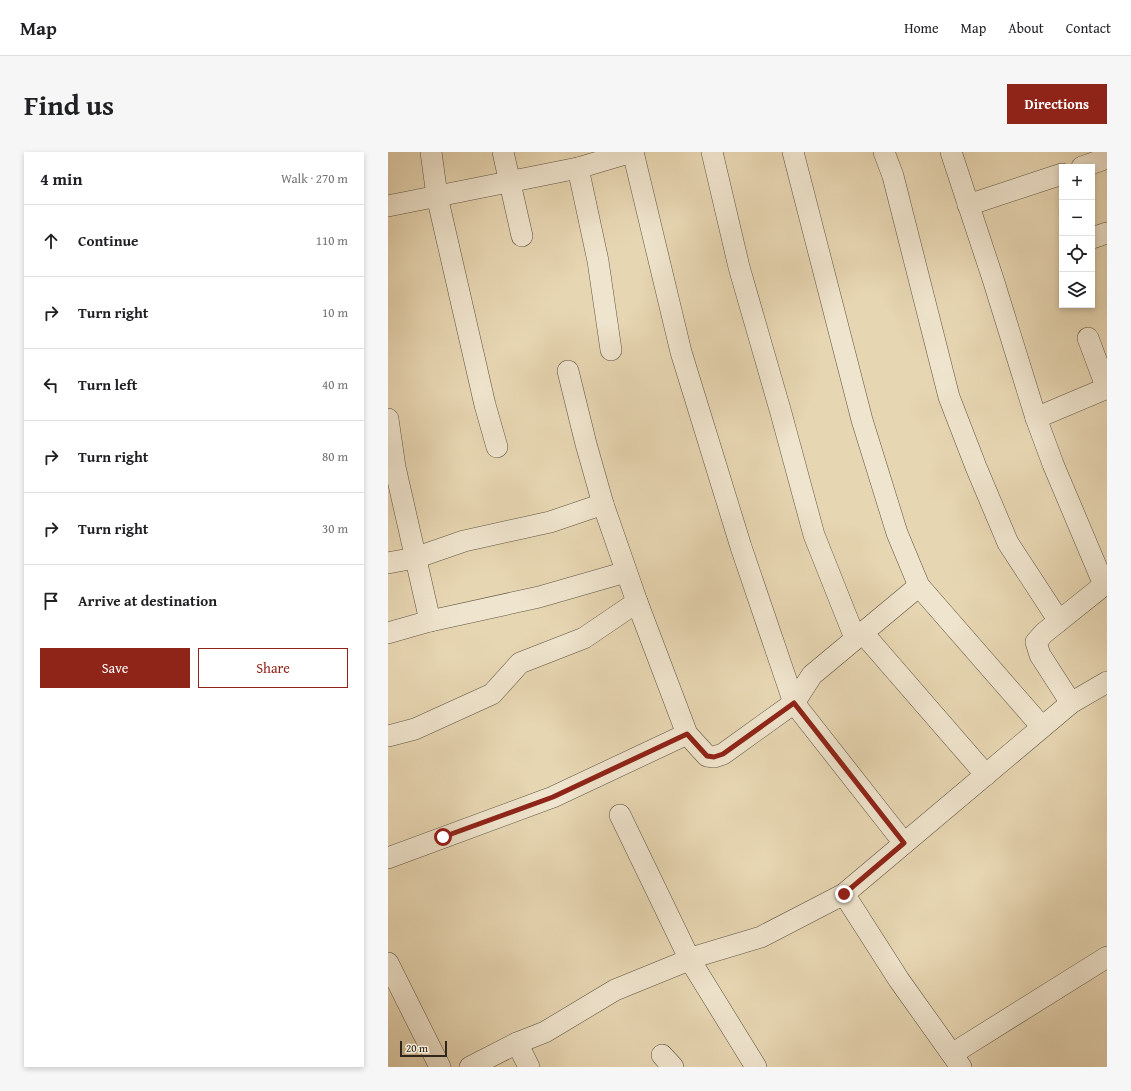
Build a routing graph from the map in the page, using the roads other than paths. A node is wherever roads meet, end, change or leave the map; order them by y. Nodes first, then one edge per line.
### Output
1 (431, 152) edge
2 (502, 152) edge
3 (633, 152) edge
4 (712, 152) edge
5 (793, 152) edge
6 (884, 152) edge
7 (951, 152) edge
8 (1107, 158) edge
9 (1090, 164) edge
10 (578, 168) junction
11 (1059, 175) edge
12 (510, 182) junction
13 (437, 196) junction
14 (968, 205) junction
15 (388, 206) edge
16 (1107, 234) edge
17 (522, 236) dead end
18 (1095, 237) edge
19 (1088, 338) dead end
20 (611, 350) dead end
21 (568, 371) dead end
22 (1107, 389) edge
23 (1036, 418) junction
24 (389, 429) edge
25 (497, 447) dead end
26 (394, 491) edge
27 (603, 504) junction
28 (415, 558) junction
29 (388, 563) edge
30 (626, 572) junction
31 (919, 586) junction
32 (637, 602) junction
33 (430, 621) junction
34 (1059, 621) junction
35 (388, 634) edge
36 (859, 635) junction
37 (1107, 682) edge
38 (794, 703) junction
39 (1071, 703) junction
40 (1042, 727) junction
41 (687, 734) junction
42 (388, 736) edge
43 (986, 775) junction
44 (620, 815) dead end
45 (904, 843) junction
46 (388, 858) edge
47 (844, 894) junction
48 (1107, 957) edge
49 (690, 960) junction
50 (388, 963) edge
51 (517, 1043) junction
52 (957, 1061) edge
53 (440, 1067) edge
54 (470, 1067) edge
55 (529, 1067) edge
56 (756, 1067) edge

1 - 13 street
2 - 12 street
3 - 10 street
3 - 38 street
4 - 36 street
5 - 31 street
6 - 34 street
7 - 14 street
8 - 9 street
10 - 12 street
10 - 20 street
11 - 14 street
12 - 13 street
12 - 17 street
13 - 15 street
13 - 25 street
14 - 23 street
16 - 18 street
19 - 22 street
21 - 27 street
22 - 23 street
23 - 34 street
24 - 26 street
26 - 28 street
27 - 28 street
27 - 30 street
28 - 29 street
28 - 33 street
30 - 32 street
30 - 33 street
31 - 36 street
31 - 40 street
32 - 41 street
32 - 42 street
33 - 35 street
34 - 39 street
36 - 38 street
36 - 43 street
37 - 39 street
38 - 41 street
38 - 45 street
39 - 40 street
40 - 43 street
41 - 46 street
43 - 45 street
44 - 49 street
45 - 47 street
47 - 49 street
47 - 52 street
48 - 52 street
49 - 51 street
49 - 56 street
50 - 53 street
51 - 54 street
51 - 55 street

